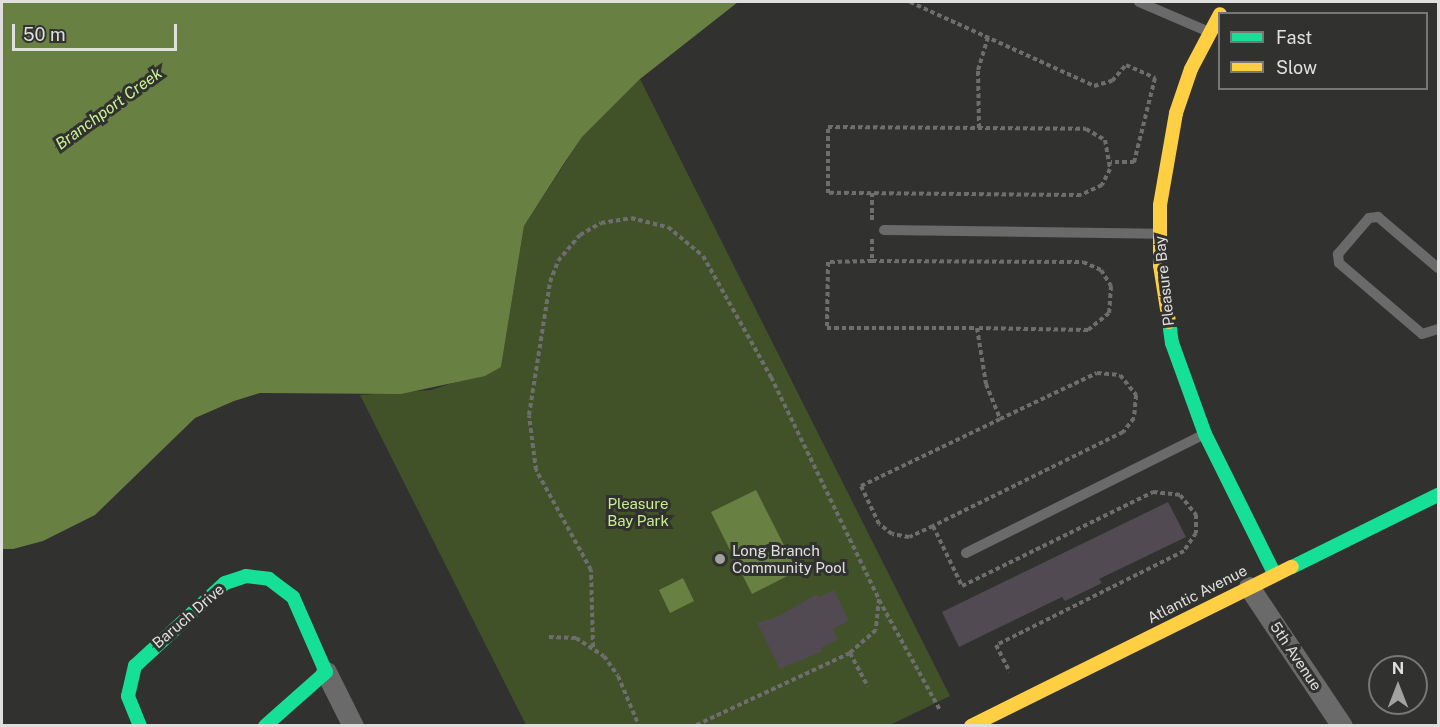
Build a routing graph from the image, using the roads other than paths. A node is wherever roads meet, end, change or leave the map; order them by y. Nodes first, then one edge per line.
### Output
1 (1139, 2) edge
2 (1218, 18) edge
3 (1210, 33) junction
4 (884, 230) dead end
5 (1158, 234) junction
6 (1438, 268) edge
7 (1438, 329) edge
8 (1205, 434) junction
9 (1438, 495) edge
10 (966, 553) dead end
11 (1274, 573) junction
12 (1249, 587) junction
13 (327, 672) junction
14 (140, 726) edge
15 (265, 726) edge
16 (353, 726) edge
17 (971, 726) edge
18 (1342, 726) edge

1 - 3 lane
2 - 3 street, Pleasure Bay
3 - 5 street, Pleasure Bay
4 - 5 lane
5 - 8 street, Pleasure Bay
6 - 7 lane
8 - 10 lane
8 - 11 street, Pleasure Bay
9 - 11 street, Atlantic Avenue
11 - 12 street, Atlantic Avenue
12 - 17 street, Atlantic Avenue
12 - 18 street, 5th Avenue
13 - 14 street, Baruch Drive
13 - 15 street
13 - 16 street, Baruch Drive

